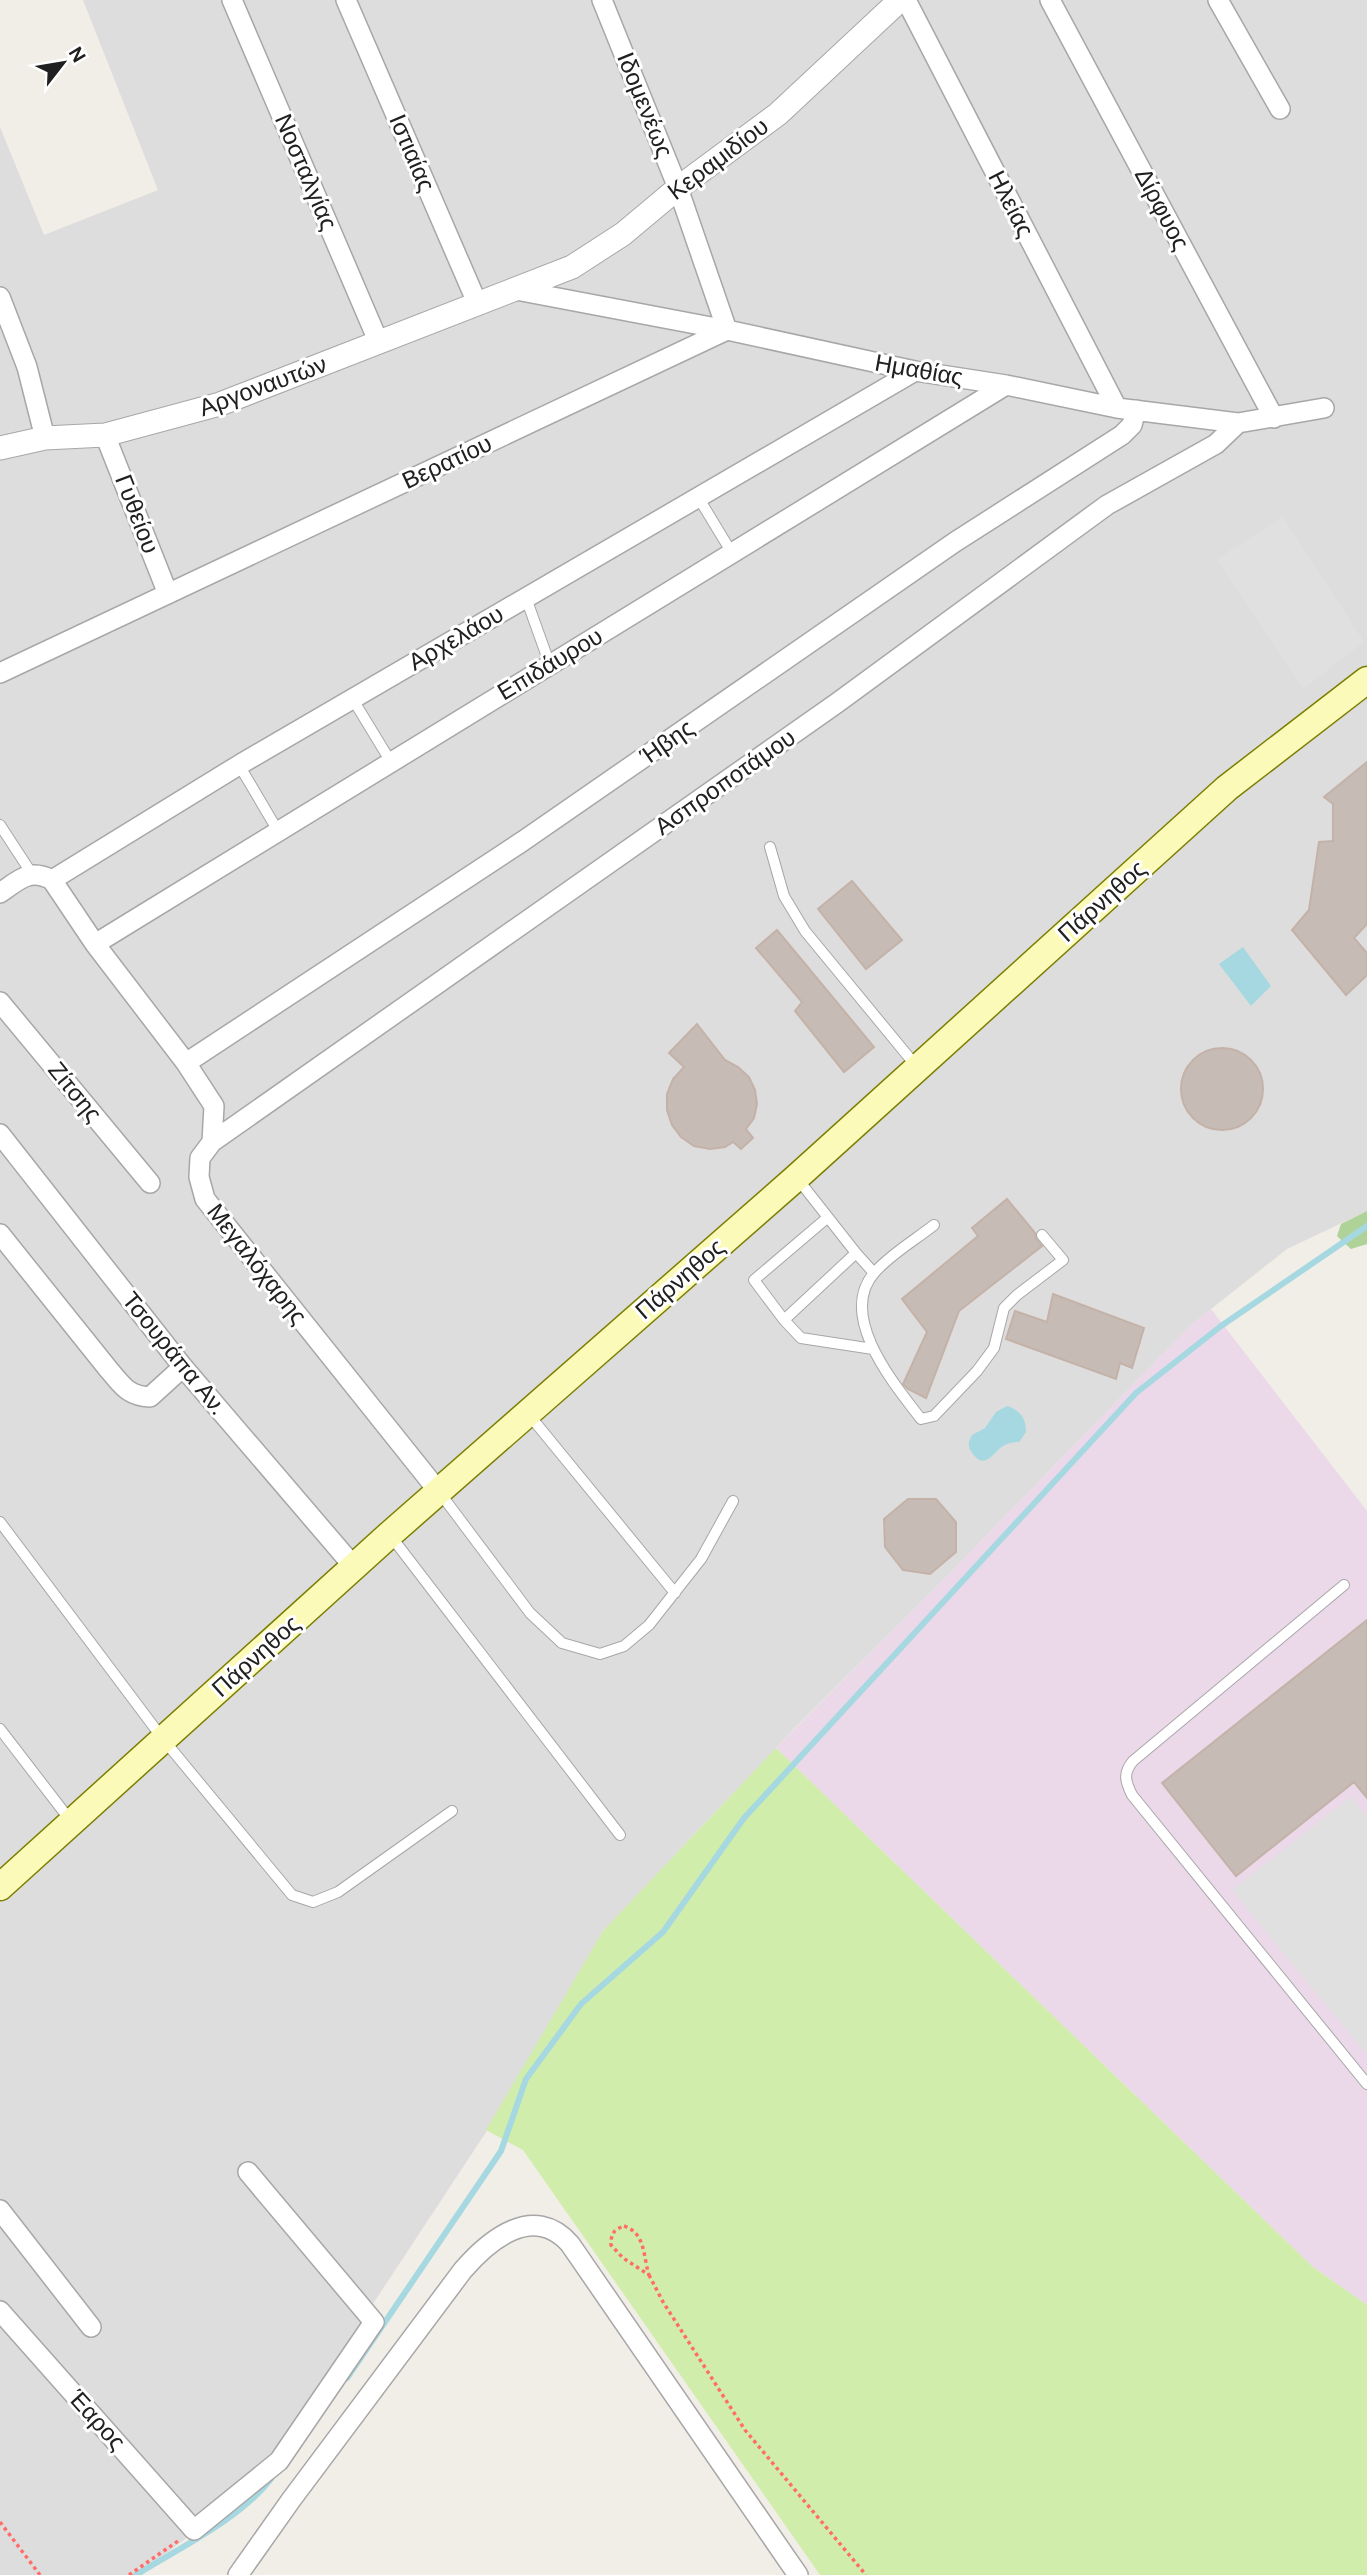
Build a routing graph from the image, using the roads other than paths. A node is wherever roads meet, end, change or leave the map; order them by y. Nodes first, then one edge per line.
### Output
1 (232, 0) edge
2 (346, 0) edge
3 (602, 0) edge
4 (900, 0) edge
5 (906, 0) edge
6 (1050, 0) edge
7 (1218, 0) edge
8 (1280, 109) dead end
9 (678, 188) junction
10 (516, 289) junction
11 (0, 297) edge
12 (478, 305) junction
13 (727, 330) junction
14 (379, 343) junction
15 (915, 371) junction
16 (1006, 385) junction
17 (1324, 408) dead end
18 (1126, 409) junction
19 (1274, 418) junction
20 (1238, 423) junction
21 (105, 435) junction
22 (45, 438) junction
23 (0, 448) edge
24 (698, 497) junction
25 (732, 553) junction
26 (168, 594) junction
27 (526, 598) junction
28 (550, 665) junction
29 (0, 673) edge
30 (1366, 682) edge
31 (352, 698) junction
32 (391, 762) junction
33 (239, 765) junction
34 (0, 825) edge
35 (278, 831) junction
36 (769, 847) dead end
37 (32, 874) junction
38 (52, 880) junction
39 (0, 893) edge
40 (94, 944) junction
41 (0, 1002) edge
42 (186, 1063) junction
43 (917, 1068) junction
44 (0, 1134) edge
45 (212, 1142) junction
46 (797, 1177) junction
47 (150, 1184) dead end
48 (827, 1218) junction
49 (934, 1225) dead end
50 (0, 1234) edge
51 (1042, 1235) dead end
52 (856, 1253) junction
53 (874, 1273) junction
54 (784, 1320) junction
55 (873, 1349) junction
56 (183, 1367) junction
57 (527, 1412) junction
58 (439, 1492) junction
59 (733, 1501) dead end
60 (0, 1522) edge
61 (389, 1535) junction
62 (355, 1567) junction
63 (1344, 1585) dead end
64 (675, 1593) junction
65 (0, 1729) edge
66 (163, 1739) junction
67 (452, 1811) dead end
68 (72, 1823) junction
69 (620, 1835) dead end
70 (1, 1884) edge
71 (1367, 2084) edge
72 (248, 2172) dead end
73 (0, 2210) edge
74 (0, 2311) edge
75 (91, 2327) dead end
76 (238, 2575) edge
77 (798, 2575) edge

1 - 14 street, Νοσταλγίας
2 - 12 street, Ιστιαίας
3 - 9 street, Ιδομενέως
4 - 9 street, Κεραμιδίου
5 - 18 street, Ηλείας
6 - 19 street, Δίρφυος
7 - 8 street
9 - 10 street, Κεραμιδίου
9 - 13 street, Ιδομενέως
10 - 12 street, Αργοναυτών
10 - 13 street, Ημαθίας
11 - 22 street
12 - 14 street, Αργοναυτών
13 - 15 street, Ημαθίας
13 - 26 street, Βερατίου
14 - 21 street, Αργοναυτών
15 - 16 street, Ημαθίας
15 - 24 street, Αρχελάου
16 - 18 street, Ημαθίας
16 - 25 street, Επιδάυρου
17 - 19 street, Ημαθίας
18 - 20 street, Ημαθίας
18 - 42 street, Ήβης
19 - 20 street, Ημαθίας
20 - 45 street, Ασπροποτάμου
21 - 22 street, Αργοναυτών
21 - 26 street, Γυθείου
22 - 23 street, Αργοναυτών
24 - 25 lane
24 - 27 street, Αρχελάου
25 - 28 street, Επιδάυρου
26 - 29 street, Βερατίου
27 - 28 lane
27 - 31 street, Αρχελάου
28 - 32 street, Επιδάυρου
30 - 43 main road, Πάρνηθος
31 - 32 lane
31 - 33 street, Αρχελάου
32 - 35 street, Επιδάυρου
33 - 35 lane
33 - 38 street, Αρχελάου
34 - 37 lane
35 - 40 street, Επιδάυρου
36 - 43 lane
37 - 38 street
37 - 39 street
38 - 40 street, Μεγαλόχαρης
40 - 42 street, Μεγαλόχαρης
41 - 47 street, Ζίτσης
42 - 45 street, Μεγαλόχαρης
43 - 46 main road, Πάρνηθος
44 - 56 street, Τσουράπα Αν.
45 - 58 street, Μεγαλόχαρης
46 - 48 lane
46 - 57 main road, Πάρνηθος
48 - 52 lane
48 - 54 lane
49 - 53 lane
50 - 56 street
51 - 55 lane
52 - 53 lane
52 - 54 lane
53 - 55 lane
54 - 55 lane
56 - 62 street, Τσουράπα Αν.
57 - 58 main road, Πάρνηθος
57 - 64 lane
58 - 61 main road, Πάρνηθος
58 - 64 lane
59 - 64 lane
60 - 66 lane
61 - 62 main road, Πάρνηθος
61 - 69 lane
62 - 66 main road, Πάρνηθος
63 - 71 lane
65 - 68 lane
66 - 67 lane
66 - 68 main road, Πάρνηθος
68 - 70 main road, Πάρνηθος
72 - 74 street, Έαρος
73 - 75 street
76 - 77 street

